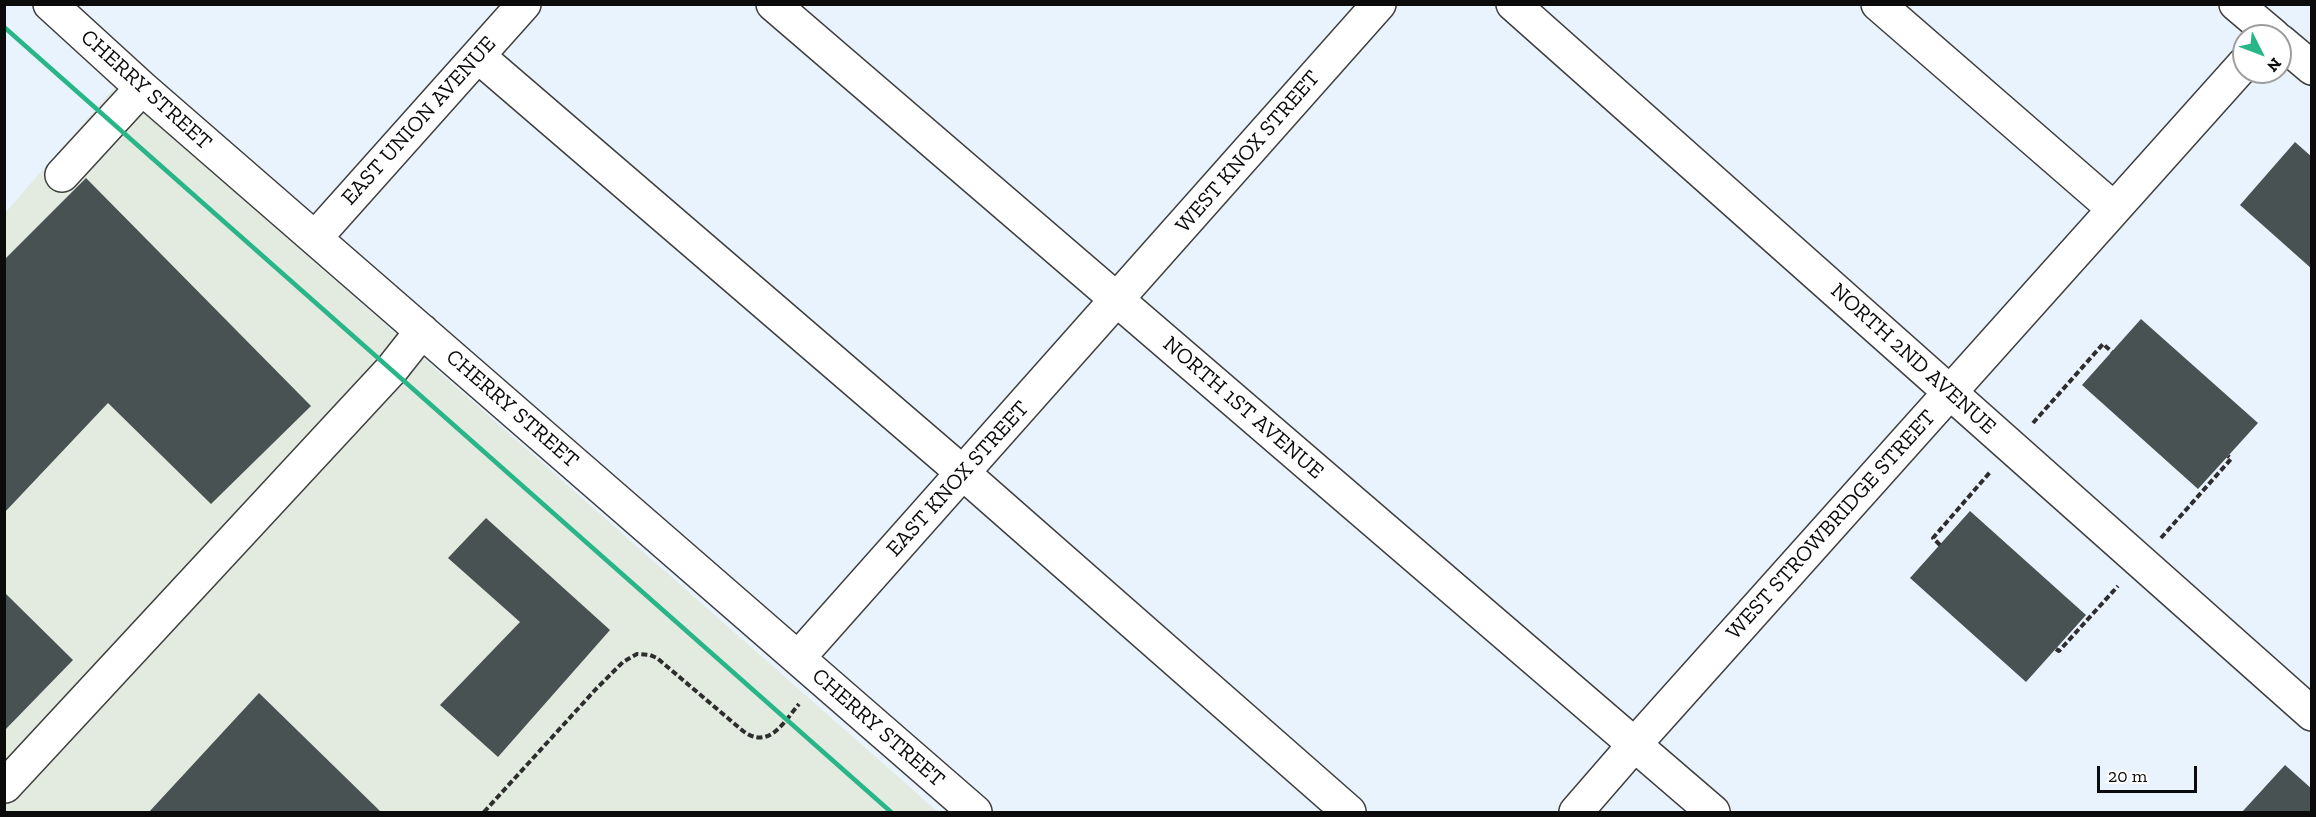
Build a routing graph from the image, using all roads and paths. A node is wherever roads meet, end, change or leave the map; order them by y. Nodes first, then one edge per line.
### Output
1 (50, 4) edge
2 (524, 4) edge
3 (773, 4) edge
4 (1378, 4) edge
5 (1514, 4) edge
6 (1878, 4) edge
7 (2236, 4) edge
8 (2259, 24) edge
9 (2292, 52) edge
10 (478, 56) junction
11 (2312, 68) edge
12 (2232, 77) edge
13 (142, 88) junction
14 (62, 175) dead end
15 (2114, 209) junction
16 (315, 238) junction
17 (1118, 300) junction
18 (422, 331) junction
19 (2112, 352) dead end
20 (1950, 392) junction
21 (2012, 447) junction
22 (2228, 456) dead end
23 (963, 473) junction
24 (1940, 544) dead end
25 (2140, 561) junction
26 (2056, 649) dead end
27 (810, 669) junction
28 (2312, 714) edge
29 (1635, 744) junction
30 (5, 786) edge
31 (484, 813) edge
32 (975, 813) edge
33 (1349, 813) edge
34 (1576, 813) edge
35 (1713, 813) edge

1 - 13 street, CHERRY STREET
2 - 10 street, EAST UNION AVENUE
3 - 17 street, NORTH 1ST AVENUE
4 - 17 street, WEST KNOX STREET
5 - 20 street, NORTH 2ND AVENUE
6 - 15 street
7 - 8 street
9 - 11 street
10 - 16 street, EAST UNION AVENUE
10 - 23 street
12 - 15 street, WEST STROWBRIDGE STREET
13 - 14 street
13 - 16 street, CHERRY STREET
15 - 20 street, WEST STROWBRIDGE STREET
16 - 18 street, CHERRY STREET
17 - 23 street, EAST KNOX STREET
17 - 29 street, NORTH 1ST AVENUE
18 - 27 street, CHERRY STREET
18 - 30 street
19 - 21 path
20 - 21 street, NORTH 2ND AVENUE
20 - 29 street, WEST STROWBRIDGE STREET
21 - 24 path
21 - 25 street, NORTH 2ND AVENUE
22 - 25 path
23 - 27 street, EAST KNOX STREET
23 - 33 street
25 - 26 path
25 - 28 street, NORTH 2ND AVENUE
27 - 31 path
27 - 32 street, CHERRY STREET
29 - 34 street, WEST STROWBRIDGE STREET
29 - 35 street, NORTH 1ST AVENUE

